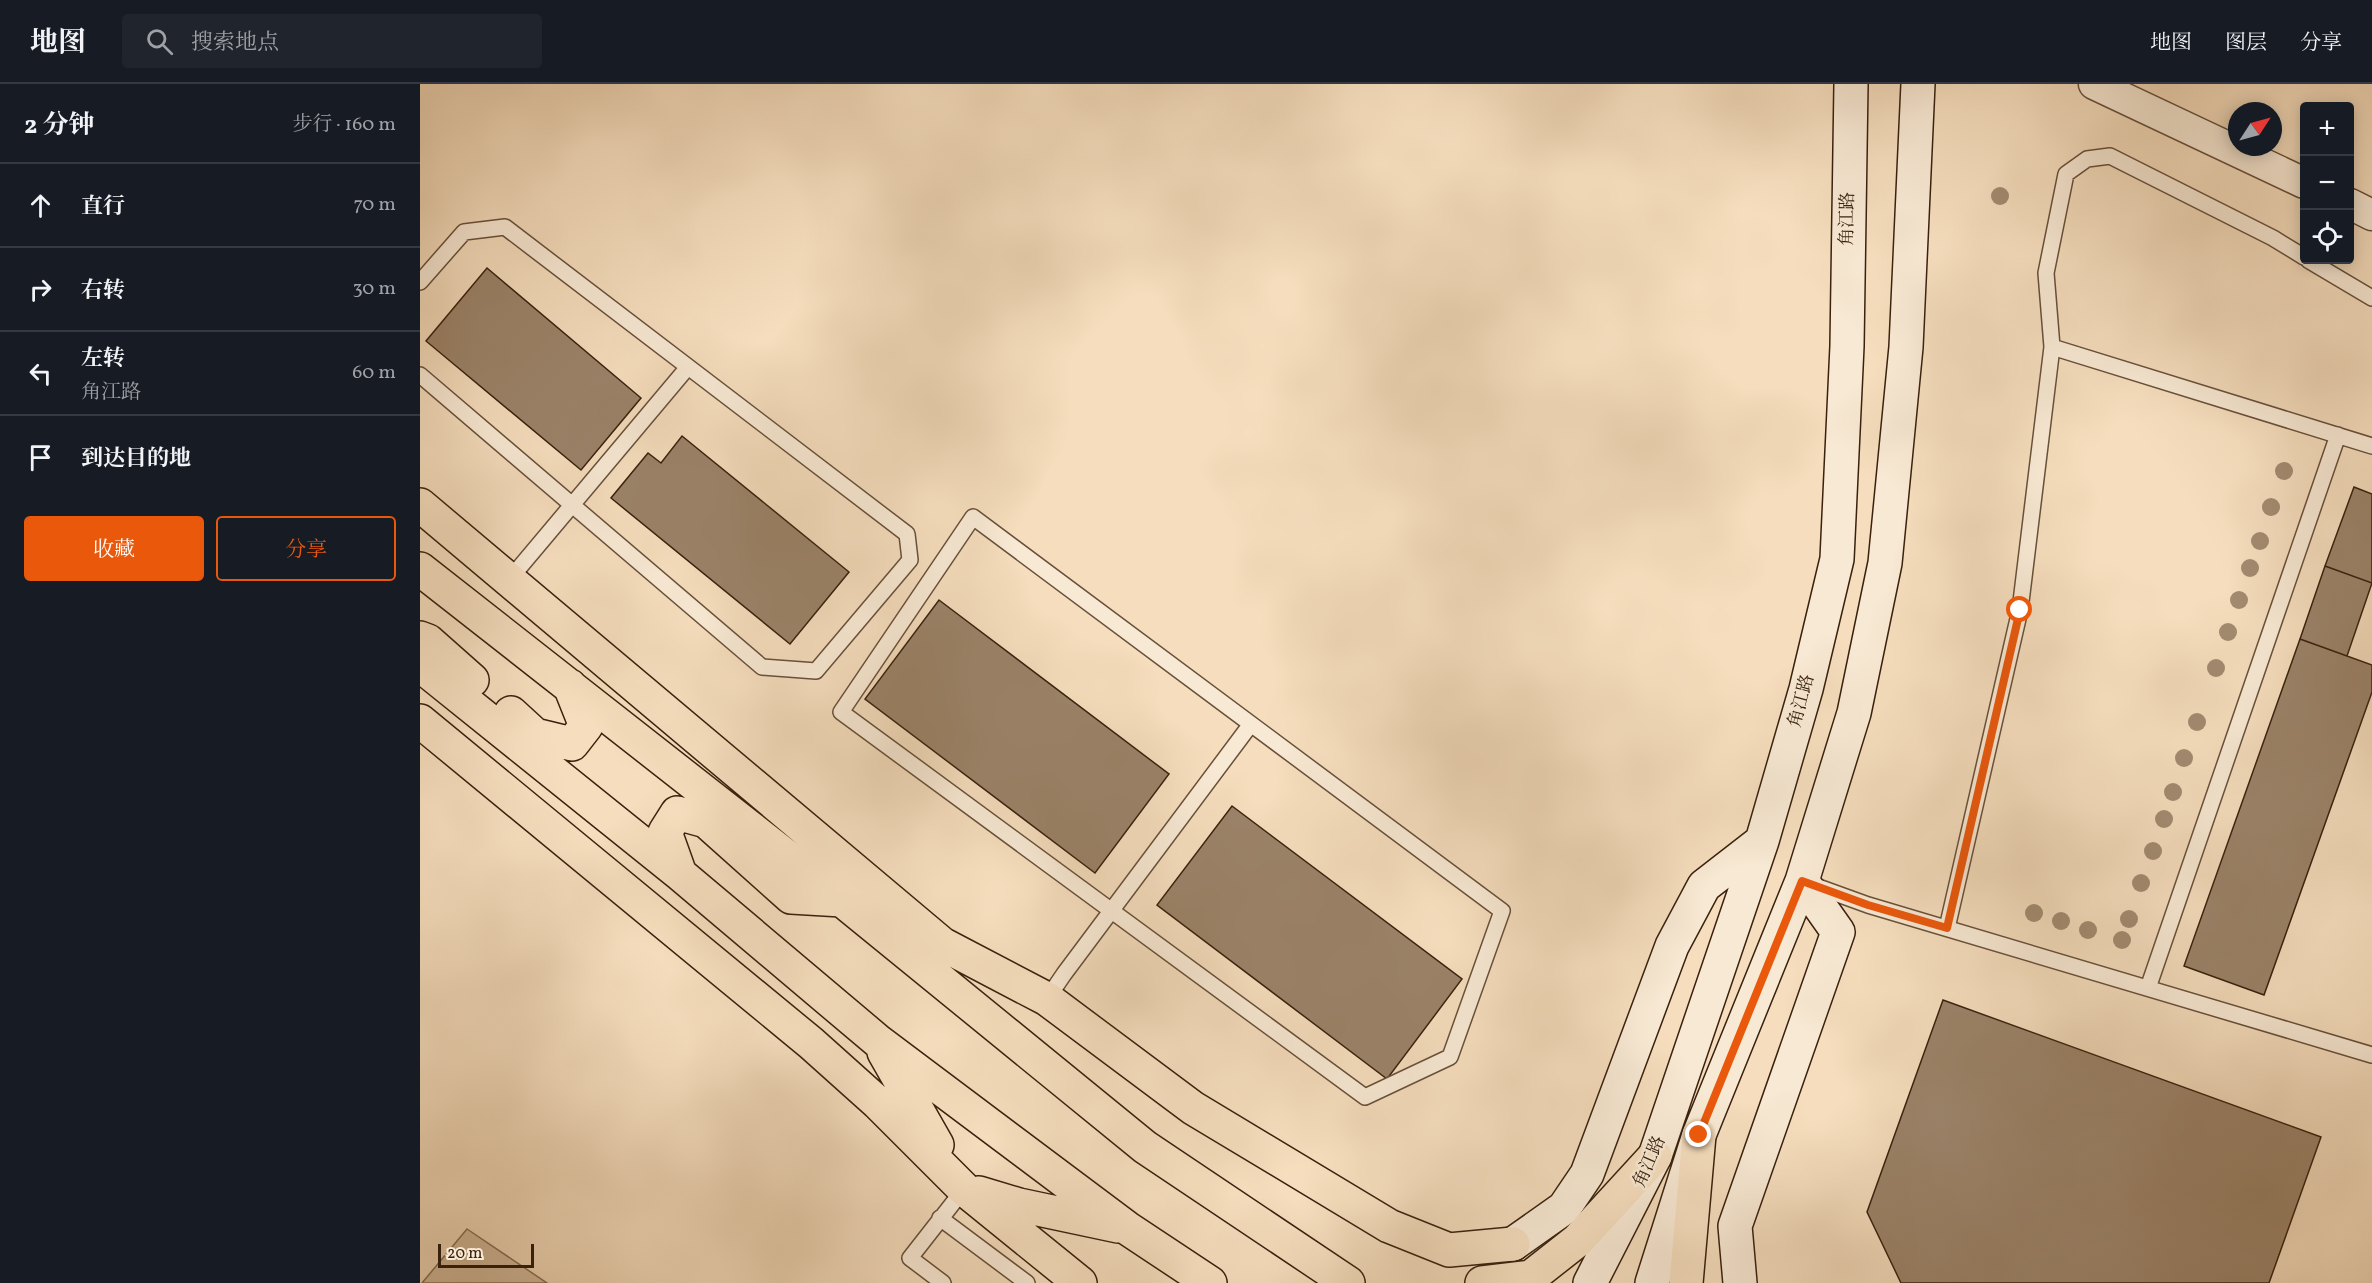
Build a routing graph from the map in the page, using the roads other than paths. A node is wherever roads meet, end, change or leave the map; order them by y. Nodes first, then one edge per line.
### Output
1 (1851, 84) edge
2 (1918, 84) edge
3 (2094, 84) edge
4 (2300, 181) edge
5 (2354, 206) edge
6 (2372, 215) edge
7 (2300, 254) edge
8 (2316, 264) edge
9 (420, 282) edge
10 (2372, 298) edge
11 (2052, 347) junction
12 (688, 367) junction
13 (420, 375) edge
14 (2338, 435) junction
15 (2372, 446) edge
16 (420, 505) edge
17 (572, 505) junction
18 (420, 568) edge
19 (509, 580) junction
20 (420, 638) edge
21 (420, 665) edge
22 (570, 686) junction
23 (420, 721) edge
24 (1251, 724) junction
25 (1762, 841) junction
26 (680, 874) junction
27 (1802, 881) junction
28 (842, 900) junction
29 (1112, 912) junction
30 (1947, 928) junction
31 (2148, 988) junction
32 (1047, 999) junction
33 (879, 1042) junction
34 (2372, 1055) edge
35 (1699, 1135) junction
36 (1655, 1156) junction
37 (964, 1189) junction
38 (940, 1218) junction
39 (1127, 1228) junction
40 (1513, 1244) joint
41 (944, 1283) edge
42 (1027, 1283) edge
43 (1080, 1283) edge
44 (1210, 1283) edge
45 (1348, 1283) edge
46 (1482, 1283) edge
47 (1590, 1283) edge
48 (1652, 1283) edge
49 (1686, 1283) edge
50 (1740, 1283) edge

1 - 25 main road, 角江路
2 - 27 main road, 角江路
3 - 4 street
5 - 6 street
7 - 11 lane
8 - 10 lane
9 - 12 lane
11 - 14 lane
11 - 30 lane
12 - 17 lane
12 - 17 lane
13 - 17 lane
14 - 15 lane
14 - 31 lane
16 - 19 highway
17 - 19 lane
18 - 22 highway
19 - 32 highway
20 - 22 highway
21 - 26 highway
22 - 28 highway
23 - 37 highway
24 - 29 lane
24 - 29 lane
24 - 29 lane
25 - 36 main road, 角江路
25 - 40 main road
26 - 28 highway
26 - 33 highway
27 - 30 lane
27 - 35 main road, 角江路
27 - 50 main road
28 - 45 highway
29 - 32 lane
30 - 31 lane
31 - 34 lane
32 - 40 highway
33 - 37 highway
33 - 39 highway
35 - 48 main road, 角江路
35 - 49 highway
36 - 46 highway
36 - 47 main road, 角江路
37 - 38 lane
37 - 39 highway
37 - 43 highway
38 - 41 lane
38 - 42 lane
39 - 44 highway

